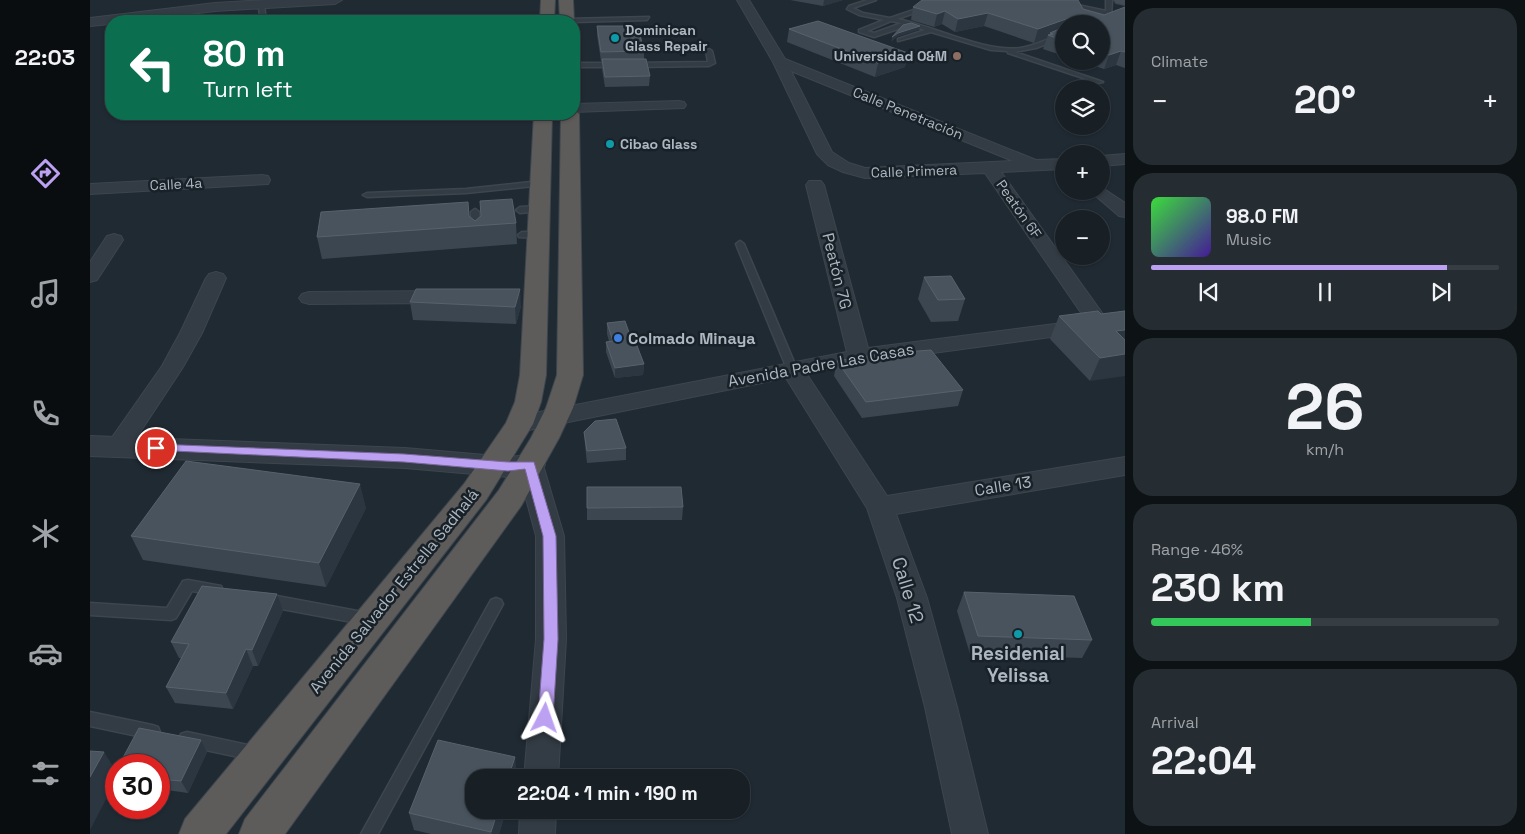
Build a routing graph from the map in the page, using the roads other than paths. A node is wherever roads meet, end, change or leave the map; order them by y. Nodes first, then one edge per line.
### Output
1 (335, 0) edge
2 (548, 0) edge
3 (566, 0) edge
4 (743, 0) edge
5 (873, 0) edge
6 (949, 0) edge
7 (1046, 0) edge
8 (1109, 0) edge
9 (1121, 0) edge
10 (1125, 1) edge
11 (261, 5) junction
12 (148, 15) edge
13 (262, 15) edge
14 (547, 15) edge
15 (567, 15) edge
16 (1104, 15) edge
17 (1108, 15) edge
18 (1110, 16) edge
19 (1116, 16) edge
20 (647, 18) dead end
21 (894, 19) junction
22 (105, 20) edge
23 (580, 21) edge
24 (90, 22) edge
25 (910, 23) junction
26 (930, 30) junction
27 (1055, 39) edge
28 (900, 40) edge
29 (709, 51) dead end
30 (1007, 51) junction
31 (780, 62) junction
32 (580, 65) edge
33 (1094, 80) edge
34 (679, 105) dead end
35 (580, 108) edge
36 (543, 120) edge
37 (570, 120) edge
38 (1125, 159) edge
39 (1110, 160) edge
40 (1036, 164) junction
41 (1055, 165) edge
42 (990, 168) junction
43 (262, 180) dead end
44 (540, 182) junction
45 (815, 185) dead end
46 (90, 189) edge
47 (367, 195) dead end
48 (1110, 200) edge
49 (475, 212) dead end
50 (1125, 212) edge
51 (476, 237) edge
52 (114, 240) dead end
53 (740, 244) dead end
54 (90, 276) edge
55 (216, 278) dead end
56 (459, 297) edge
57 (309, 298) dead end
58 (1125, 320) edge
59 (1099, 324) junction
60 (859, 356) junction
61 (792, 368) junction
62 (556, 416) junction
63 (519, 424) junction
64 (90, 446) edge
65 (118, 446) junction
66 (492, 465) junction
67 (530, 465) junction
68 (1121, 473) edge
69 (880, 507) junction
70 (227, 592) edge
71 (256, 598) edge
72 (496, 604) dead end
73 (90, 610) edge
74 (371, 620) junction
75 (90, 719) edge
76 (262, 755) junction
77 (542, 769) edge
78 (538, 819) edge
79 (200, 834) edge
80 (260, 834) edge
81 (369, 834) edge
82 (537, 834) edge
83 (970, 834) edge

1 - 11 street
2 - 14 highway
3 - 15 highway
4 - 31 street, Calle Primera
5 - 21 lane
6 - 21 lane
7 - 16 lane
8 - 17 lane
9 - 10 main road
11 - 12 street
11 - 13 lane
18 - 19 lane
20 - 23 lane
21 - 25 lane
21 - 25 lane
22 - 24 street
25 - 26 lane
26 - 28 lane
26 - 30 lane
27 - 30 lane
29 - 32 lane
30 - 33 lane
31 - 40 street, Calle Penetración
31 - 42 street, Calle Primera
34 - 35 street
36 - 44 highway, Avenida Salvador Estrella Sadhalá
37 - 62 highway, Avenida Salvador Estrella Sadhalá
38 - 39 street
40 - 41 street, Calle Primera
40 - 42 street, Calle Primera
42 - 59 street, Peatón 6F
43 - 46 street, Calle 4a
44 - 47 lane
44 - 63 highway, Avenida Salvador Estrella Sadhalá
45 - 60 street, Peatón 7G
48 - 50 street
49 - 51 lane
52 - 54 street
53 - 61 lane
55 - 65 street
56 - 57 street
58 - 59 street, Avenida Padre Las Casas
59 - 60 street, Avenida Padre Las Casas
60 - 61 street, Avenida Padre Las Casas
61 - 62 street, Avenida Padre Las Casas
61 - 69 street, Calle 12
62 - 63 street, Avenida Padre Las Casas
62 - 67 highway, Avenida Salvador Estrella Sadhalá
63 - 66 highway, Avenida Salvador Estrella Sadhalá
64 - 65 street
65 - 66 street
66 - 67 street
66 - 74 highway, Avenida Salvador Estrella Sadhalá
67 - 77 street
67 - 80 highway, Avenida Salvador Estrella Sadhalá
68 - 69 street, Calle 13
69 - 83 street, Calle 12
70 - 73 lane
71 - 74 lane
72 - 81 lane
74 - 76 highway, Avenida Salvador Estrella Sadhalá
75 - 76 lane
76 - 79 highway, Avenida Salvador Estrella Sadhalá
78 - 82 street

